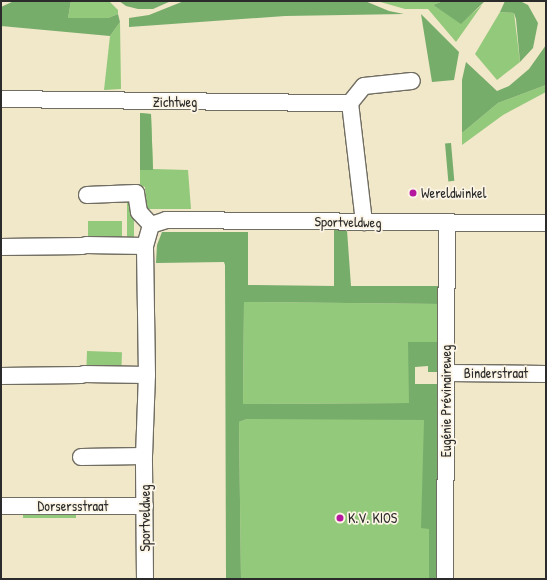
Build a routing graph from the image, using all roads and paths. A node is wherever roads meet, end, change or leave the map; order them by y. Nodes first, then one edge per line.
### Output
1 (412, 81) dead end
2 (1, 100) edge
3 (350, 103) junction
4 (87, 195) dead end
5 (364, 222) junction
6 (447, 223) junction
7 (546, 223) edge
8 (151, 225) junction
9 (144, 246) junction
10 (1, 247) edge
11 (446, 373) junction
12 (546, 374) edge
13 (147, 375) junction
14 (1, 376) edge
15 (144, 456) junction
16 (81, 457) dead end
17 (1, 506) edge
18 (145, 506) junction
19 (145, 579) edge
20 (445, 579) edge

1 - 3 street
2 - 3 street, Zichtweg
3 - 5 street
4 - 8 street
5 - 6 street, Sportveldweg
5 - 8 street, Sportveldweg
6 - 7 street, Sportveldweg
6 - 11 street, Eugénie Prévinaireweg
8 - 9 street, Sportveldweg
9 - 10 street
9 - 13 street, Sportveldweg
11 - 12 street, Binderstraat
11 - 20 street, Eugénie Prévinaireweg
13 - 14 street
13 - 15 street, Sportveldweg
15 - 16 street
15 - 18 street, Sportveldweg
17 - 18 street, Dorsersstraat
18 - 19 street, Sportveldweg

